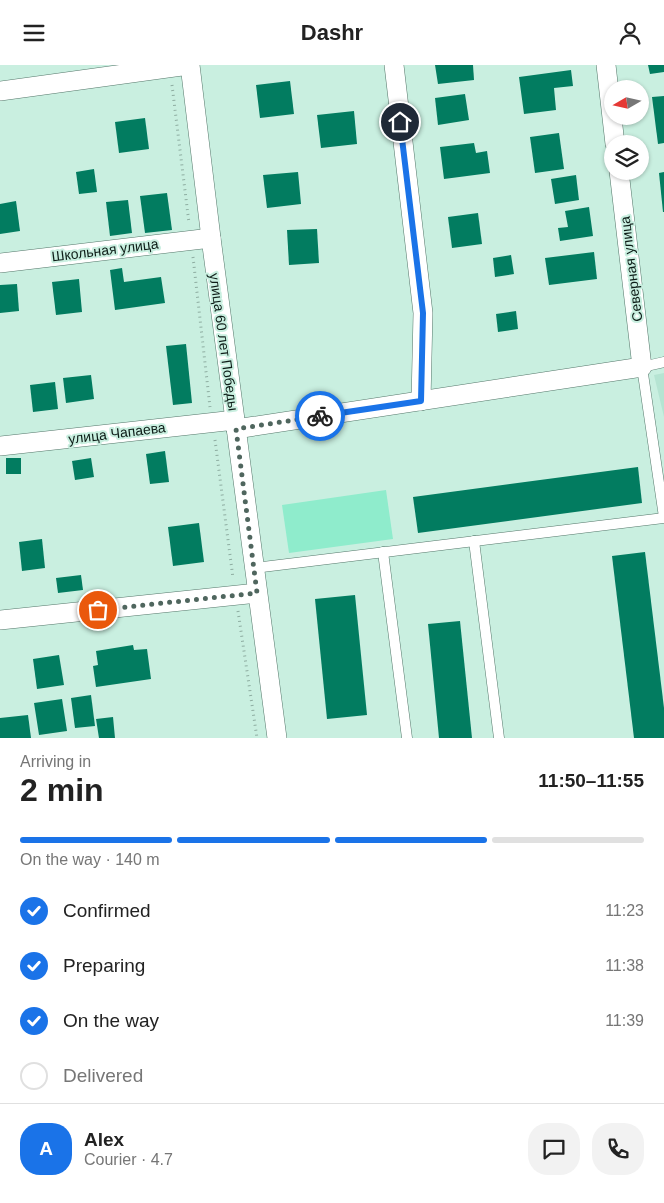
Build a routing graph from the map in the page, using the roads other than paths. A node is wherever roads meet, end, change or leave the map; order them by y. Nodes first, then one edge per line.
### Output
1 (190, 65) edge
2 (394, 65) edge
3 (606, 65) edge
4 (0, 91) edge
5 (614, 135) edge
6 (620, 180) edge
7 (211, 238) junction
8 (0, 263) edge
9 (664, 362) edge
10 (642, 367) junction
11 (421, 401) junction
12 (235, 424) junction
13 (0, 446) edge
14 (664, 517) edge
15 (474, 541) junction
16 (383, 552) junction
17 (254, 568) junction
18 (257, 593) junction
19 (0, 620) edge
20 (278, 738) edge
21 (407, 738) edge
22 (498, 738) edge

1 - 4 street
1 - 7 street, улица 60 лет Победы
2 - 11 street
3 - 5 street
6 - 10 street, Северная улица
7 - 8 street, Школьная улица
7 - 12 street, улица 60 лет Победы
9 - 10 lane
10 - 11 street, улица Чапаева
10 - 14 lane
11 - 12 street, улица Чапаева
12 - 13 street, улица Чапаева
12 - 17 street, улица 60 лет Победы
14 - 15 lane
15 - 16 lane
15 - 22 lane
16 - 17 lane
16 - 21 lane
17 - 18 street, улица 60 лет Победы
18 - 19 street
18 - 20 street, улица 60 лет Победы

